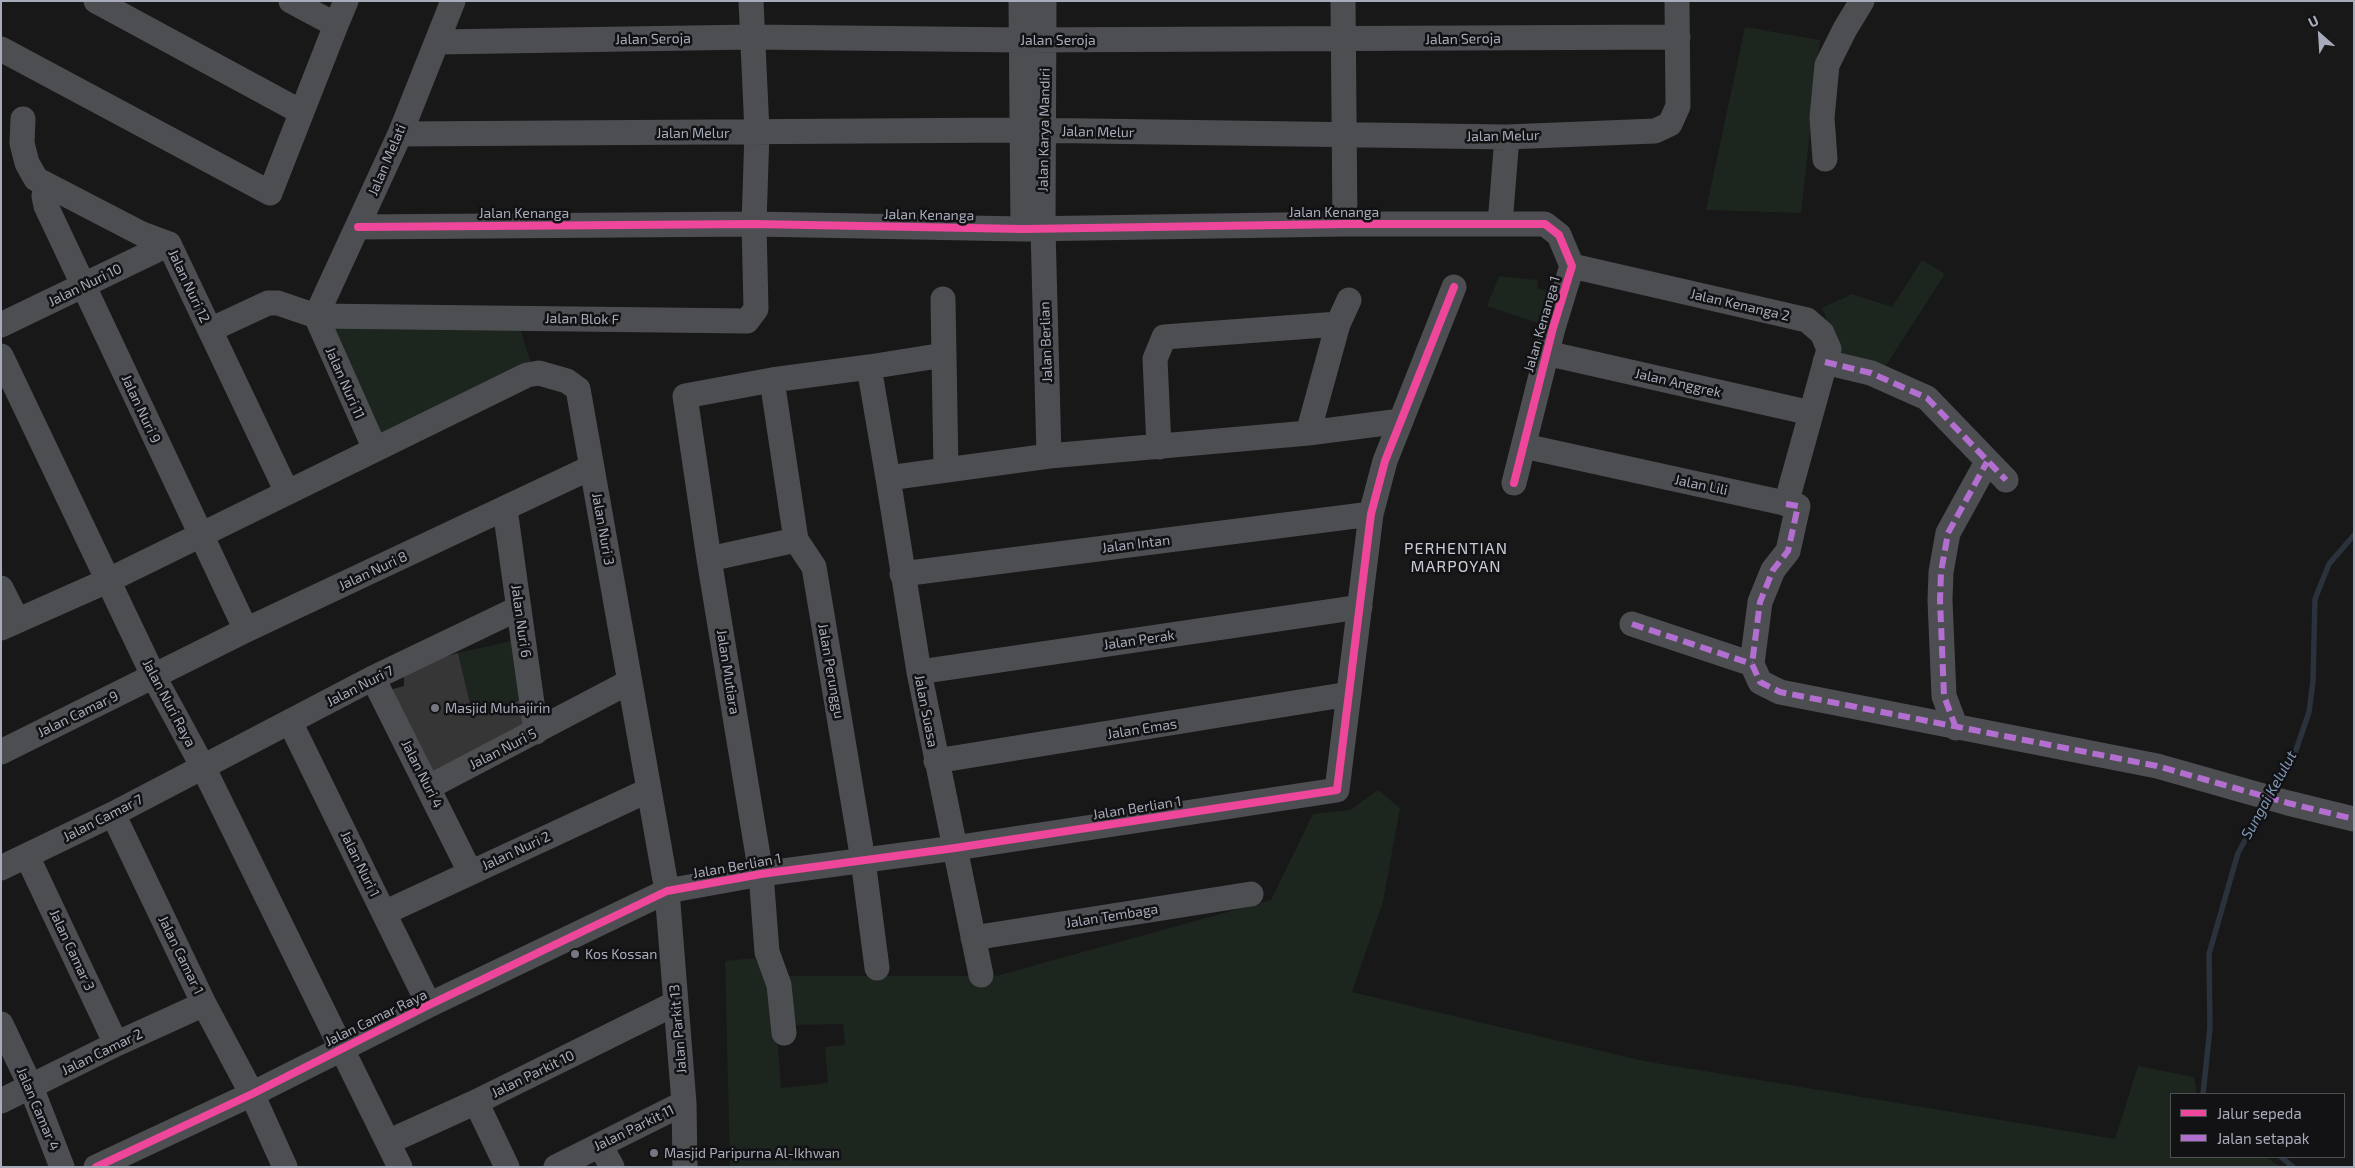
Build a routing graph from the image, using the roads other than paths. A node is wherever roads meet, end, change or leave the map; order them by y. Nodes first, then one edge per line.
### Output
1 (96, 1) edge
2 (291, 1) edge
3 (346, 1) edge
4 (453, 1) edge
5 (751, 1) edge
6 (1021, 1) edge
7 (1044, 1) edge
8 (1343, 1) edge
9 (1677, 1) edge
10 (1862, 1) edge
11 (336, 26) junction
12 (753, 37) junction
13 (1678, 37) junction
14 (1033, 40) junction
15 (1343, 40) junction
16 (437, 42) junction
17 (1, 49) edge
18 (301, 112) junction
19 (23, 119) dead end
20 (1032, 130) junction
21 (757, 132) junction
22 (400, 134) junction
23 (1344, 137) junction
24 (1507, 138) junction
25 (1825, 159) dead end
26 (46, 185) junction
27 (754, 224) junction
28 (1345, 224) junction
29 (1500, 224) junction
30 (358, 227) junction
31 (1033, 229) junction
32 (169, 244) junction
33 (1572, 266) junction
34 (82, 286) junction
35 (1454, 287) dead end
36 (943, 300) dead end
37 (1350, 300) dead end
38 (316, 316) junction
39 (1338, 324) junction
40 (1, 325) edge
41 (210, 330) junction
42 (1546, 353) junction
43 (944, 354) junction
44 (1, 356) edge
45 (1825, 362) junction
46 (869, 367) junction
47 (772, 380) junction
48 (1811, 413) junction
49 (1401, 421) junction
50 (1308, 433) junction
51 (1524, 446) junction
52 (1159, 447) junction
53 (375, 449) junction
54 (1050, 456) junction
55 (1987, 462) junction
56 (592, 467) junction
57 (946, 470) junction
58 (888, 478) junction
59 (2006, 480) dead end
60 (1514, 483) dead end
61 (287, 492) junction
62 (1786, 504) junction
63 (505, 509) junction
64 (1371, 514) junction
65 (201, 535) junction
66 (796, 540) junction
67 (709, 559) junction
68 (902, 574) junction
69 (110, 580) junction
70 (1, 588) edge
71 (519, 608) junction
72 (1360, 608) junction
73 (9, 624) edge
74 (1632, 624) dead end
75 (246, 630) junction
76 (1752, 664) junction
77 (919, 672) junction
78 (154, 677) junction
79 (373, 678) junction
80 (629, 682) junction
81 (1349, 694) junction
82 (290, 722) junction
83 (1956, 728) junction
84 (536, 732) junction
85 (1, 752) edge
86 (936, 761) junction
87 (203, 767) junction
88 (429, 786) junction
89 (649, 790) junction
90 (113, 814) junction
91 (2354, 819) edge
92 (955, 848) junction
93 (27, 856) junction
94 (863, 860) junction
95 (1, 868) edge
96 (470, 872) junction
97 (761, 874) junction
98 (667, 891) junction
99 (1252, 894) dead end
100 (384, 913) junction
101 (973, 938) junction
102 (877, 968) dead end
103 (981, 975) dead end
104 (676, 1003) junction
105 (204, 1004) junction
106 (429, 1005) junction
107 (1, 1024) edge
108 (784, 1033) dead end
109 (116, 1044) junction
110 (341, 1049) junction
111 (31, 1087) junction
112 (252, 1094) junction
113 (1, 1101) edge
114 (476, 1102) junction
115 (684, 1103) junction
116 (388, 1142) junction
117 (600, 1145) junction
118 (62, 1167) edge
119 (96, 1167) edge
120 (285, 1167) edge
121 (400, 1167) edge
122 (507, 1167) edge
123 (556, 1167) edge
124 (612, 1167) edge
125 (685, 1167) edge

1 - 18 street
2 - 11 street
3 - 11 street
4 - 16 street, Jalan Melati
5 - 12 street
6 - 14 street
7 - 14 street
8 - 15 street
9 - 13 street, Jalan Melur
10 - 25 street
11 - 18 street
12 - 14 street, Jalan Seroja
12 - 16 street, Jalan Seroja
12 - 21 street
13 - 15 street, Jalan Seroja
13 - 24 street, Jalan Melur
14 - 15 street, Jalan Seroja
14 - 20 street, Jalan Berlian
15 - 23 street
16 - 22 street, Jalan Melati
17 - 18 street
19 - 26 street, Jalan Nuri 12
20 - 21 street, Jalan Melur
20 - 23 street, Jalan Melur
20 - 31 street, Jalan Berlian
21 - 22 street, Jalan Melur
21 - 27 street
22 - 30 street, Jalan Melati
23 - 24 street, Jalan Melur
23 - 28 street
24 - 29 street
26 - 32 street, Jalan Nuri 12
26 - 34 street, Jalan Nuri 9
27 - 30 street, Jalan Kenanga
27 - 31 street, Jalan Kenanga
27 - 38 street, Jalan Blok F
28 - 29 street, Jalan Kenanga
28 - 31 street, Jalan Kenanga
29 - 33 street, Jalan Kenanga 1
30 - 38 street, Jalan Melati
31 - 54 street, Jalan Berlian
32 - 34 street, Jalan Nuri 10
32 - 41 street, Jalan Nuri 12
33 - 42 street, Jalan Kenanga 1
33 - 45 street, Jalan Kenanga 2
34 - 40 street, Jalan Nuri 10
34 - 65 street, Jalan Nuri 9
35 - 49 street, Jalan Berlian 1
36 - 43 street
37 - 39 street
38 - 41 street
38 - 53 street, Jalan Nuri 11
39 - 50 street
39 - 52 street
41 - 61 street, Jalan Nuri 12
42 - 48 street, Jalan Anggrek
42 - 51 street, Jalan Kenanga 1
43 - 46 street
43 - 57 street
44 - 69 street, Jalan Nuri Raya
45 - 48 street, Jalan Kenanga 2
45 - 55 street
46 - 47 street
46 - 58 street, Jalan Suasa
47 - 66 street, Jalan Perunggu
47 - 67 street, Jalan Mutiara
48 - 62 street
49 - 50 street
49 - 64 street, Jalan Berlian 1
50 - 52 street
51 - 60 street, Jalan Kenanga 1
51 - 62 street, Jalan Lili
52 - 54 street
53 - 56 street, Jalan Nuri 3
53 - 61 street
54 - 57 street
55 - 59 street
55 - 83 street
56 - 63 street, Jalan Nuri 8
56 - 80 street, Jalan Nuri 3
57 - 58 street
58 - 68 street, Jalan Suasa
61 - 65 street
62 - 76 street
63 - 71 street, Jalan Nuri 6
63 - 75 street, Jalan Nuri 8
64 - 68 street, Jalan Intan
64 - 72 street, Jalan Berlian 1
65 - 69 street
65 - 75 street, Jalan Nuri 9
66 - 67 street
66 - 94 street, Jalan Perunggu
67 - 97 street, Jalan Mutiara
68 - 77 street, Jalan Suasa
69 - 73 street
69 - 78 street, Jalan Nuri Raya
70 - 73 street
71 - 79 street, Jalan Nuri 7
71 - 84 street, Jalan Nuri 6
72 - 77 street, Jalan Perak
72 - 81 street, Jalan Berlian 1
74 - 76 street
75 - 78 street, Jalan Nuri 8
76 - 83 street
77 - 86 street, Jalan Suasa
78 - 85 street, Jalan Camar 9
78 - 87 street, Jalan Nuri Raya
79 - 82 street, Jalan Nuri 7
79 - 88 street, Jalan Nuri 4
80 - 84 street, Jalan Nuri 5
80 - 89 street, Jalan Nuri 3
81 - 86 street, Jalan Emas
81 - 92 street, Jalan Berlian 1
82 - 87 street, Jalan Nuri 7
82 - 100 street, Jalan Nuri 1
83 - 91 street
84 - 88 street, Jalan Nuri 5
86 - 92 street, Jalan Suasa
87 - 90 street, Jalan Camar 7
87 - 110 street, Jalan Nuri Raya
88 - 96 street, Jalan Nuri 4
89 - 96 street, Jalan Nuri 2
89 - 98 street, Jalan Nuri 3
90 - 93 street, Jalan Camar 7
90 - 105 street, Jalan Camar 1
92 - 94 street, Jalan Berlian 1
92 - 101 street
93 - 95 street, Jalan Camar 7
93 - 109 street, Jalan Camar 3
94 - 97 street, Jalan Berlian 1
94 - 102 street, Jalan Perunggu
96 - 100 street, Jalan Nuri 2
97 - 98 street, Jalan Berlian 1
97 - 108 street, Jalan Mutiara
98 - 104 street, Jalan Parkit 13
98 - 106 street, Jalan Camar Raya
99 - 101 street, Jalan Tembaga
100 - 106 street, Jalan Nuri 1
101 - 103 street
104 - 114 street, Jalan Parkit 10
104 - 115 street, Jalan Parkit 13
105 - 109 street, Jalan Camar 2
105 - 112 street, Jalan Camar 1
106 - 110 street, Jalan Camar Raya
107 - 111 street, Jalan Camar 4
109 - 111 street, Jalan Camar 2
110 - 112 street, Jalan Camar Raya
110 - 116 street, Jalan Nuri Raya
111 - 113 street, Jalan Camar 2
111 - 118 street, Jalan Camar 4
112 - 119 street, Jalan Camar Raya
112 - 120 street, Jalan Camar 1
114 - 116 street, Jalan Parkit 10
114 - 122 street
115 - 117 street, Jalan Parkit 11
115 - 125 street, Jalan Parkit 13
116 - 121 street, Jalan Nuri Raya
117 - 123 street, Jalan Parkit 11
117 - 124 street

